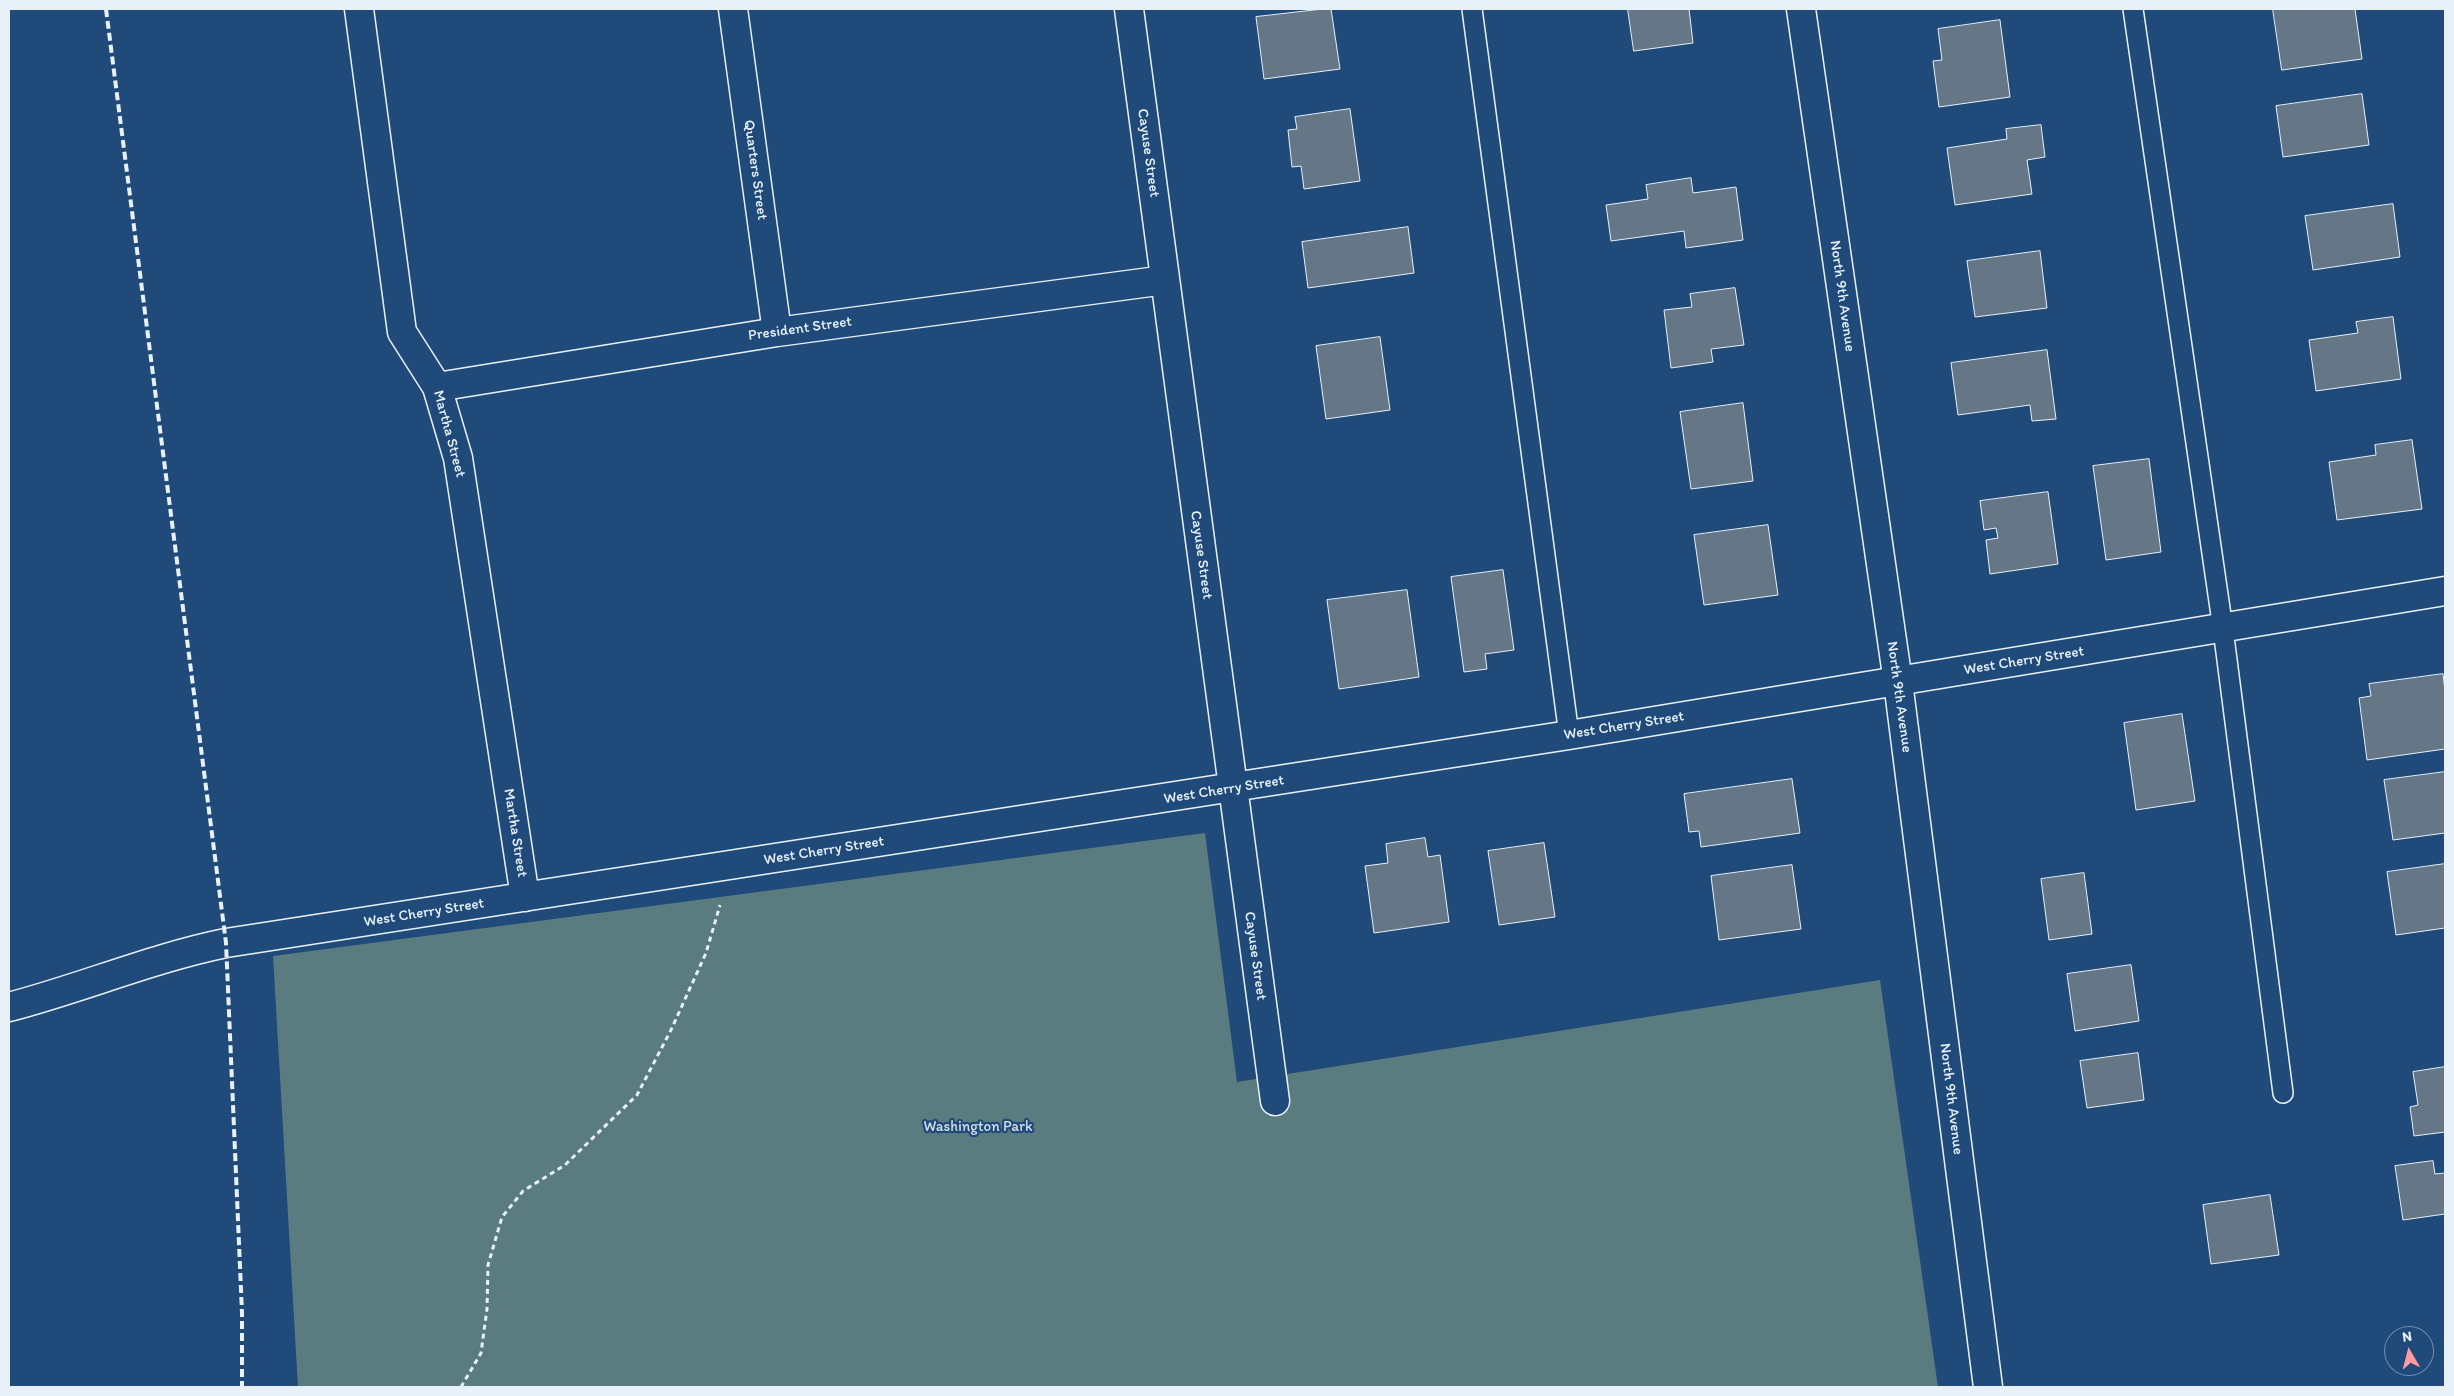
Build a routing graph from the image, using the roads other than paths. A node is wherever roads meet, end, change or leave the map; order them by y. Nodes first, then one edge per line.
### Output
1 (359, 9) edge
2 (733, 9) edge
3 (1129, 9) edge
4 (1472, 9) edge
5 (1801, 9) edge
6 (2133, 9) edge
7 (1165, 280) junction
8 (777, 332) junction
9 (437, 387) junction
10 (2445, 591) edge
11 (2223, 629) junction
12 (1898, 682) junction
13 (1569, 735) junction
14 (1233, 788) junction
15 (526, 897) junction
16 (9, 1007) edge
17 (2283, 1093) dead end
18 (1274, 1100) dead end
19 (1988, 1387) edge

1 - 9 street, Martha Street
2 - 8 street, Quarters Street
3 - 7 street, Cayuse Street
4 - 13 lane
5 - 12 street, North 9th Avenue
6 - 11 lane
7 - 8 street, President Street
7 - 14 street, Cayuse Street
8 - 9 street, President Street
9 - 15 street, Martha Street
10 - 11 street, West Cherry Street
11 - 12 street, West Cherry Street
11 - 17 lane
12 - 13 street, West Cherry Street
12 - 19 street, North 9th Avenue
13 - 14 street, West Cherry Street
14 - 15 street, West Cherry Street
14 - 18 street, Cayuse Street
15 - 16 street, West Cherry Street

